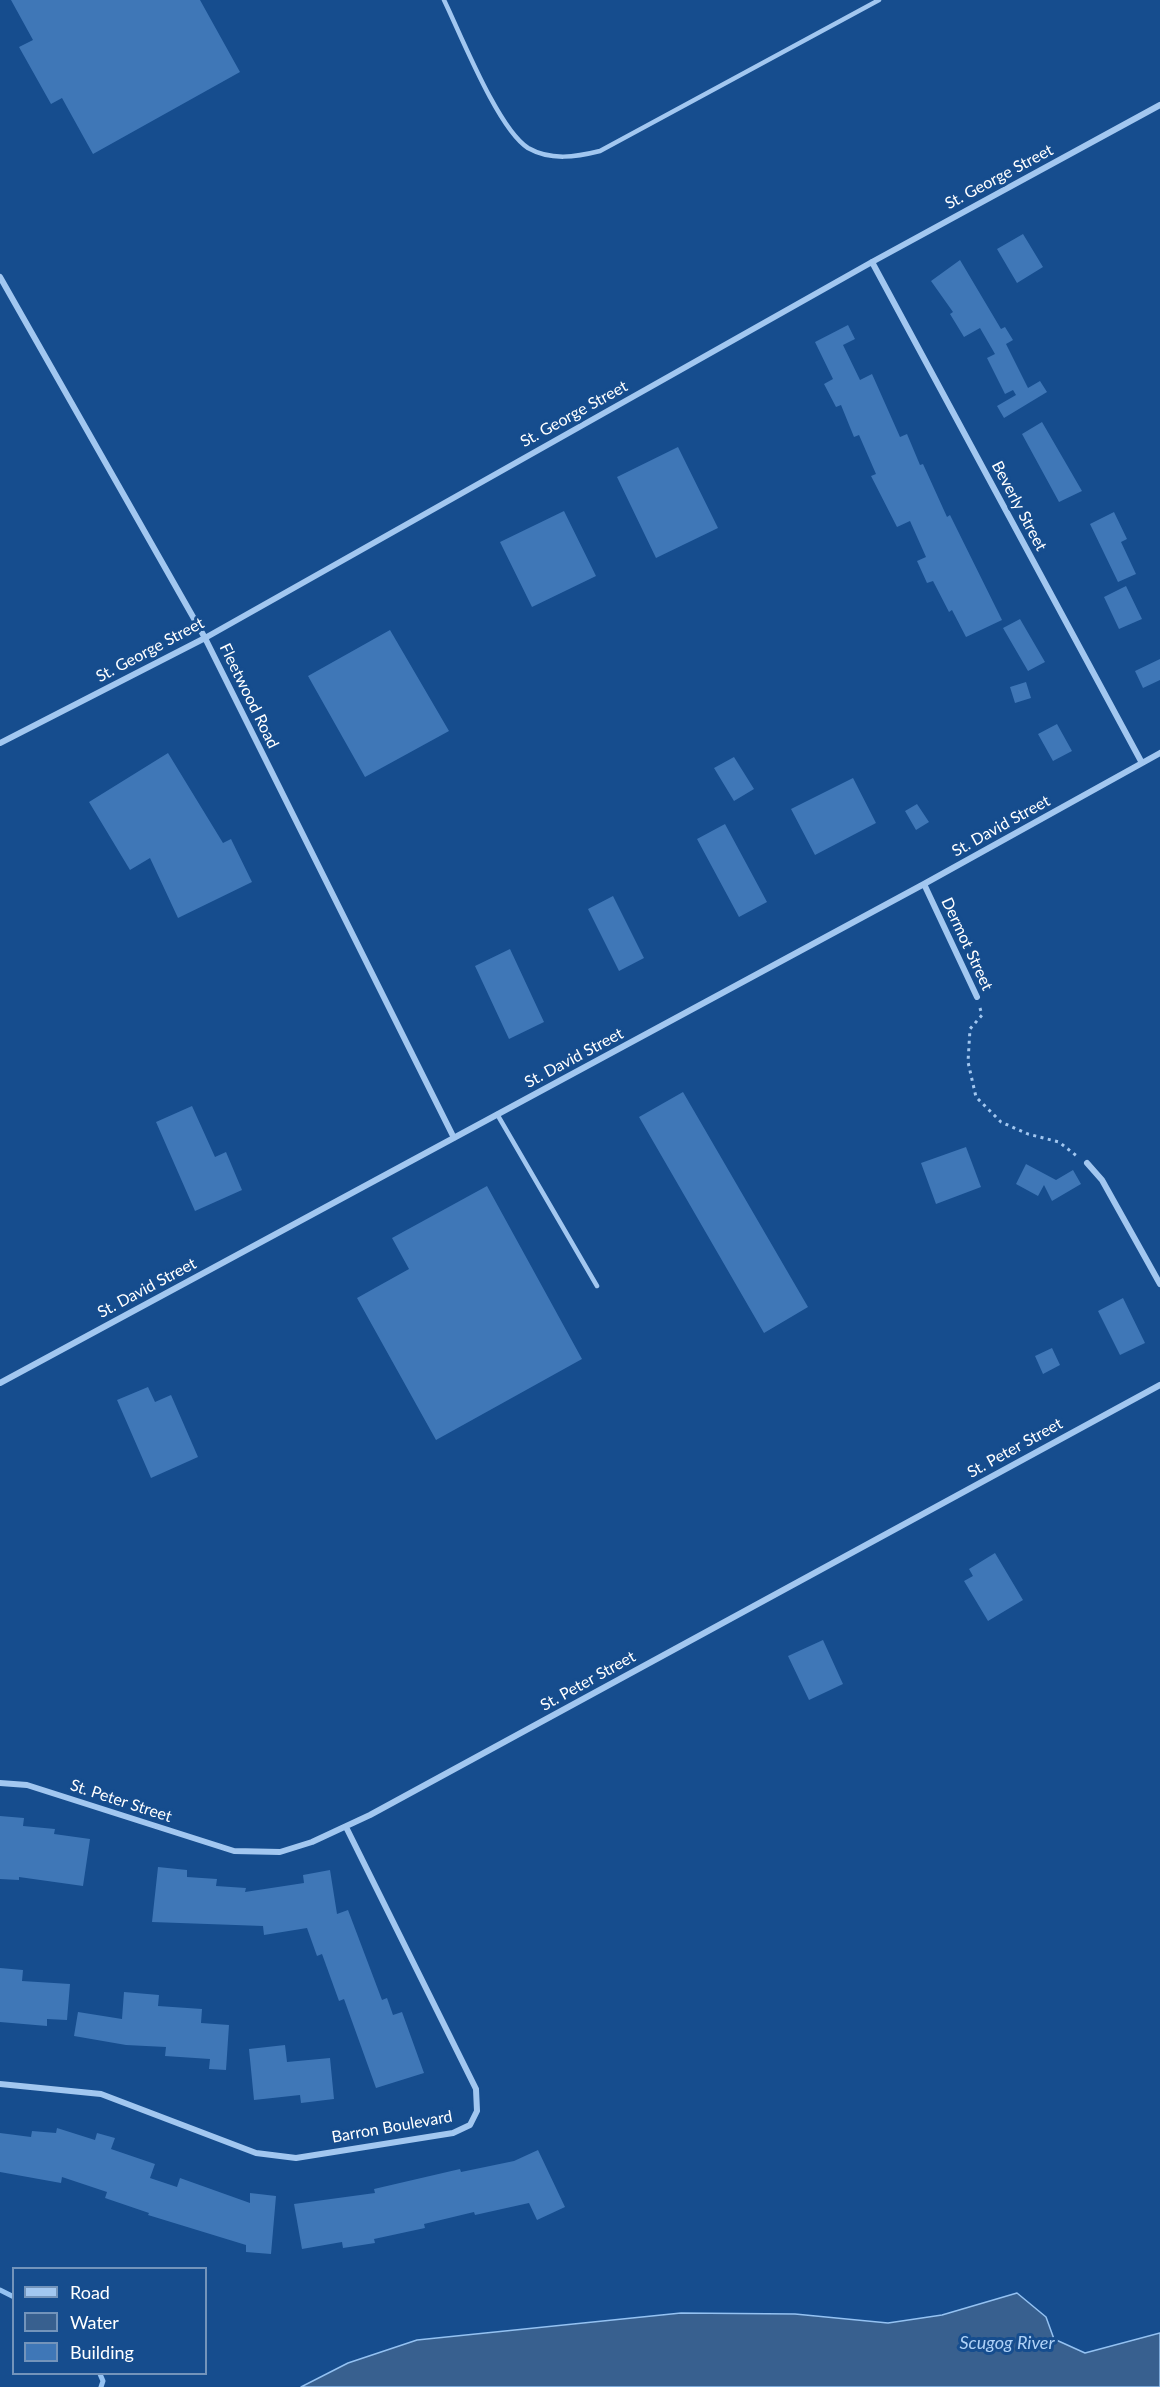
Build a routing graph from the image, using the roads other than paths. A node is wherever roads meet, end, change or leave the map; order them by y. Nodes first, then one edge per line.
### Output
1 (444, 0) edge
2 (879, 0) edge
3 (1160, 105) edge
4 (872, 262) junction
5 (0, 277) edge
6 (205, 638) junction
7 (0, 743) edge
8 (1160, 753) edge
9 (1142, 763) junction
10 (924, 884) junction
11 (977, 997) road end
12 (497, 1114) junction
13 (454, 1138) junction
14 (1087, 1163) road end
15 (1160, 1284) edge
16 (597, 1286) dead end
17 (0, 1383) edge
18 (1160, 1384) edge
19 (0, 1783) edge
20 (346, 1827) junction
21 (0, 2084) edge

1 - 2 lane
3 - 4 street, St. George Street
4 - 6 street, St. George Street
4 - 9 street, Beverly Street
5 - 6 street, Fleetwood Road
6 - 7 street, St. George Street
6 - 13 street, Fleetwood Road
8 - 9 street, St. David Street
9 - 10 street, St. David Street
10 - 11 street, Dermot Street
10 - 12 street, St. David Street
12 - 13 street, St. David Street
12 - 16 lane
13 - 17 street, St. David Street
14 - 15 street
18 - 20 street, St. Peter Street
19 - 20 street, St. Peter Street
20 - 21 street, Barron Boulevard

